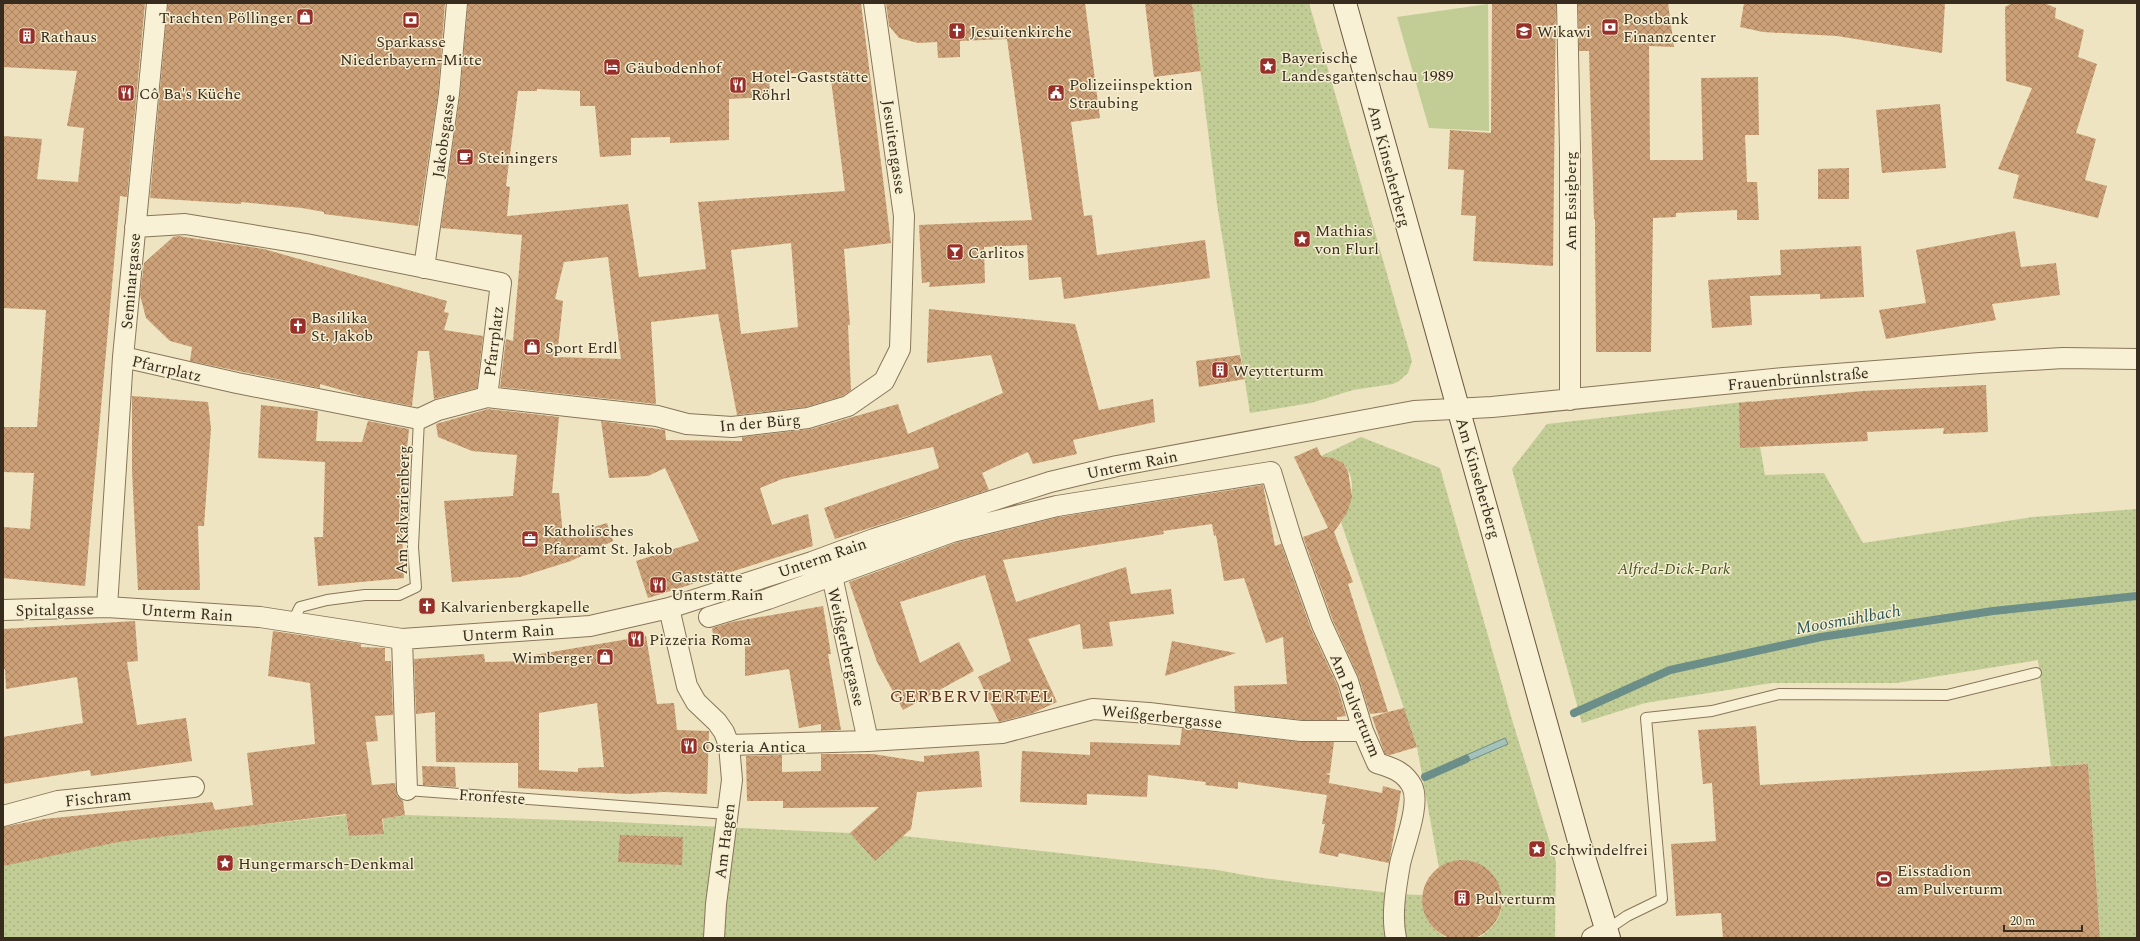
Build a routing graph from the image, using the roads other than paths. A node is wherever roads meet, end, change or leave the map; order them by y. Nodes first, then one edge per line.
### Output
1 (157, 3) edge
2 (457, 3) edge
3 (874, 3) edge
4 (1567, 3) edge
5 (1347, 8) edge
6 (135, 227) junction
7 (424, 268) junction
8 (903, 292) joint
9 (123, 357) junction
10 (2137, 359) edge
11 (487, 396) junction
12 (1570, 400) junction
13 (1459, 408) junction
14 (419, 419) junction
15 (1050, 482) junction
16 (1058, 506) junction
17 (832, 576) junction
18 (107, 607) junction
19 (668, 608) junction
20 (3, 610) edge
21 (709, 617) dead end
22 (293, 620) junction
23 (402, 639) junction
24 (2036, 673) dead end
25 (1363, 731) junction
26 (868, 741) junction
27 (729, 745) junction
28 (194, 787) dead end
29 (407, 790) joint
30 (727, 814) junction
31 (3, 816) edge
32 (1395, 933) edge
33 (1602, 936) edge
34 (714, 937) edge

1 - 6 street, Seminargasse
2 - 7 street, Jakobsgasse
3 - 8 street, Jesuitengasse
4 - 12 street, Am Essigberg
5 - 13 main road, Am Kinseherberg
6 - 7 street, Pfarrplatz
6 - 9 street, Seminargasse
7 - 11 street, Pfarrplatz
8 - 11 street, In der Bürg
9 - 14 street, Pfarrplatz
9 - 18 street, Seminargasse
10 - 12 street, Frauenbrünnlstraße
11 - 14 street, Pfarrplatz
12 - 13 street, Frauenbrünnlstraße
13 - 15 street, Unterm Rain
13 - 33 main road, Am Kinseherberg
14 - 22 lane, Am Kalvarienberg
15 - 16 street
15 - 19 street, Unterm Rain
16 - 17 street
16 - 25 street, Am Pulverturm
17 - 21 street
17 - 26 street, Weißgerbergasse
18 - 20 street, Spitalgasse
18 - 22 street, Unterm Rain
19 - 23 street, Unterm Rain
19 - 27 street
22 - 23 street, Unterm Rain
23 - 29 street, Fronfeste
24 - 33 lane
25 - 26 street, Weißgerbergasse
25 - 32 street, Am Pulverturm
26 - 27 street, Weißgerbergasse
27 - 30 street, Am Hagen
28 - 31 street, Fischram
29 - 30 lane, Fronfeste
30 - 34 street, Am Hagen

